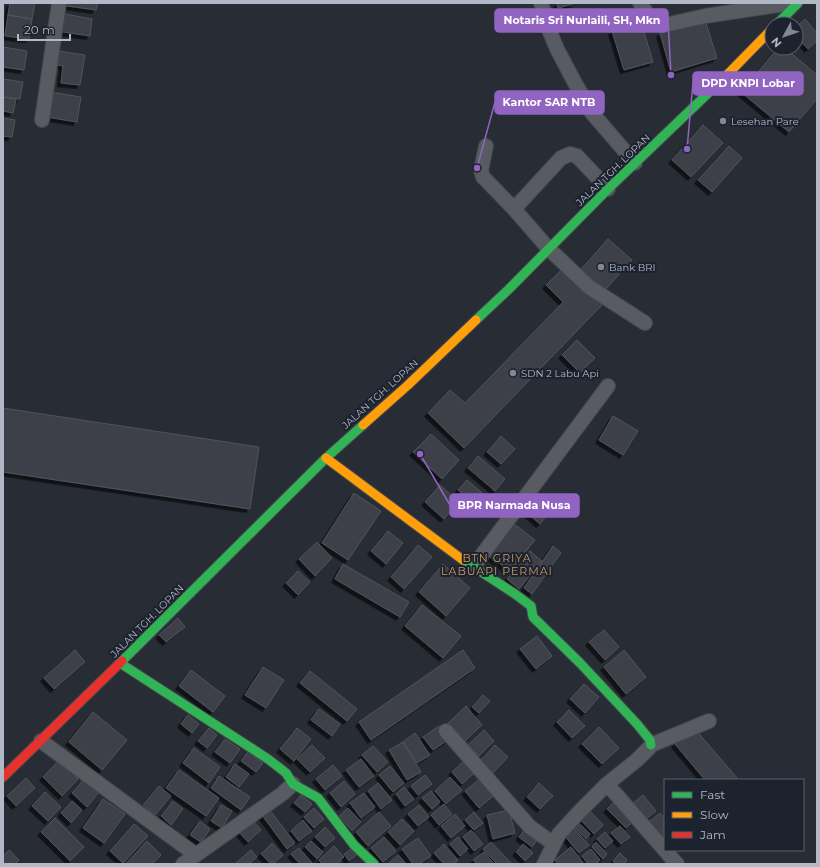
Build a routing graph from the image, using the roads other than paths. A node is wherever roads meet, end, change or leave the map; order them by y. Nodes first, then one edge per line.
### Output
1 (59, 3) edge
2 (541, 3) edge
3 (640, 3) edge
4 (792, 3) edge
5 (798, 3) edge
6 (785, 16) edge
7 (764, 37) edge
8 (42, 120) dead end
9 (486, 146) dead end
10 (635, 163) junction
11 (608, 189) junction
12 (514, 209) junction
13 (548, 248) junction
14 (645, 322) dead end
15 (608, 386) dead end
16 (326, 458) junction
17 (473, 567) junction
18 (120, 663) junction
19 (709, 720) dead end
20 (446, 731) dead end
21 (41, 741) junction
22 (651, 745) junction
23 (3, 777) edge
24 (293, 784) junction
25 (607, 784) junction
26 (554, 844) junction
27 (664, 849) edge
28 (666, 851) edge
29 (196, 855) junction
30 (183, 864) edge
31 (374, 864) edge
32 (544, 864) edge
33 (677, 864) edge

1 - 8 street
2 - 10 street
3 - 4 street
5 - 6 main road
7 - 10 main road, JALAN TGH. LOPAN
9 - 12 street
10 - 11 main road, JALAN TGH. LOPAN
11 - 12 street
11 - 13 main road, JALAN TGH. LOPAN
12 - 13 street
13 - 14 street
13 - 16 main road, JALAN TGH. LOPAN
15 - 17 street
16 - 17 main road
16 - 18 main road, JALAN TGH. LOPAN
17 - 22 main road
18 - 21 main road, JALAN TGH. LOPAN
18 - 24 main road
19 - 22 street
20 - 26 street
21 - 23 main road, JALAN TGH. LOPAN
21 - 29 street
22 - 25 street
24 - 29 street
24 - 31 main road
25 - 26 street
25 - 27 street
26 - 32 street
28 - 33 street
29 - 30 street

